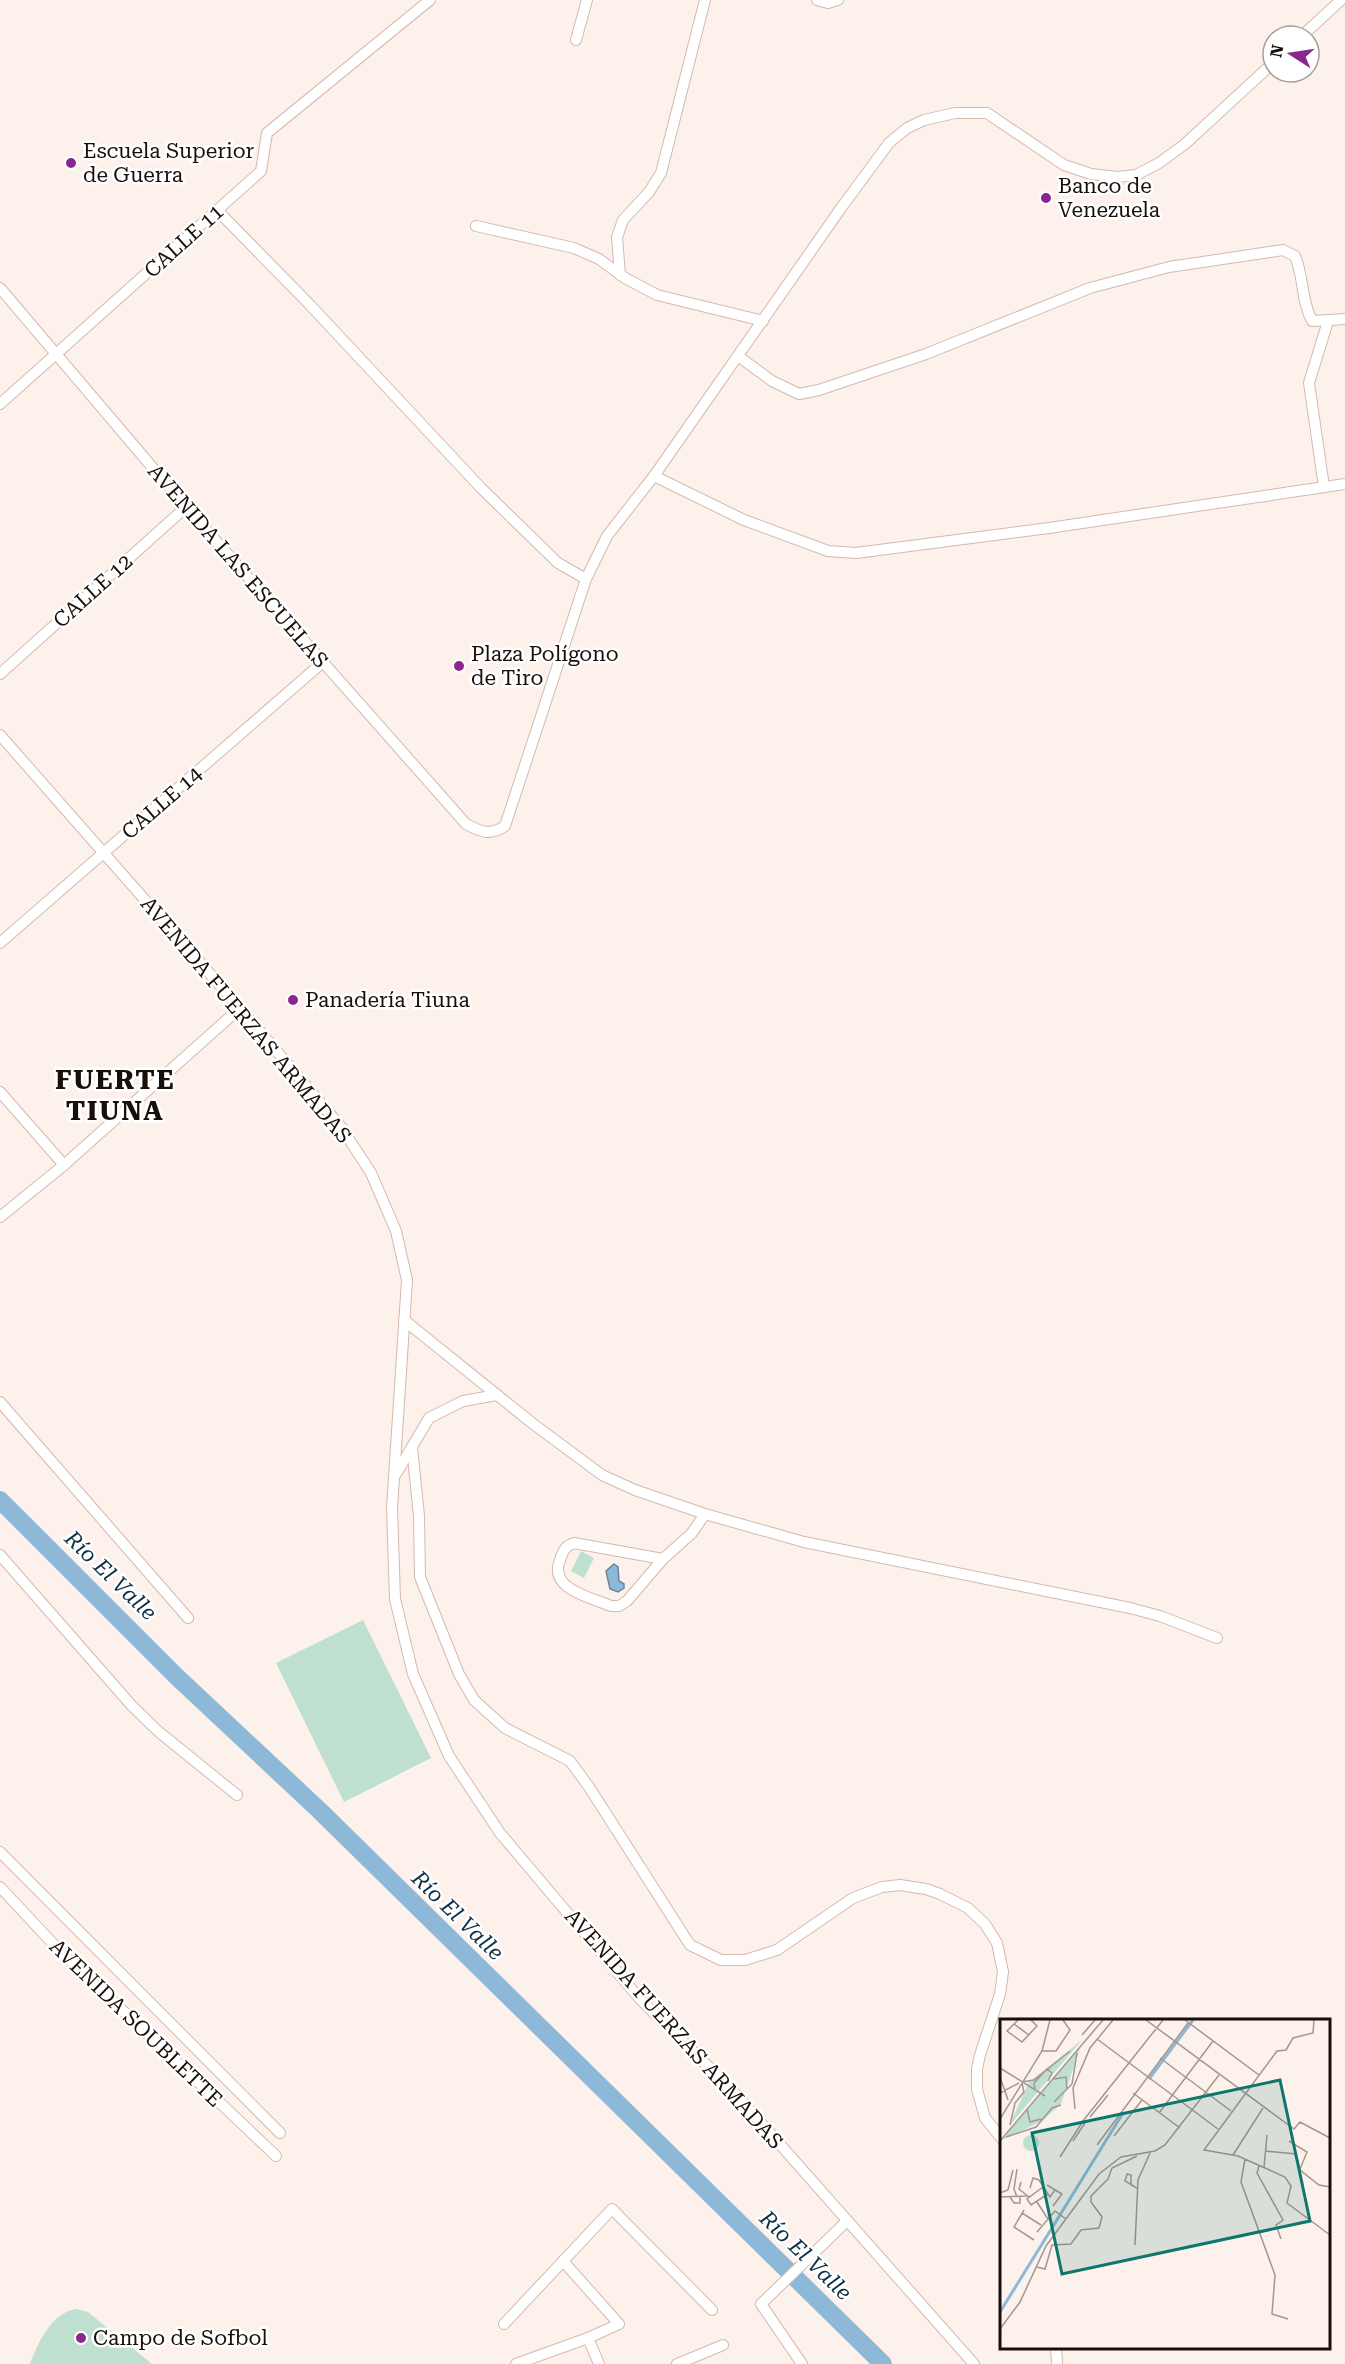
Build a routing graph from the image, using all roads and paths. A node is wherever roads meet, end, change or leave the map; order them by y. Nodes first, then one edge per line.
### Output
1 (430, 0) edge
2 (587, 0) edge
3 (705, 0) edge
4 (817, 0) edge
5 (838, 0) edge
6 (1341, 0) edge
7 (1315, 24) edge
8 (576, 40) dead end
9 (1261, 74) edge
10 (217, 210) junction
11 (476, 226) dead end
12 (620, 275) junction
13 (0, 288) edge
14 (1345, 319) edge
15 (763, 321) junction
16 (1328, 321) junction
17 (56, 355) junction
18 (738, 356) junction
19 (0, 404) edge
20 (654, 476) junction
21 (1345, 484) edge
22 (1324, 487) junction
23 (186, 507) junction
24 (586, 579) junction
25 (323, 662) junction
26 (0, 674) edge
27 (0, 735) edge
28 (103, 854) junction
29 (0, 943) edge
30 (240, 1008) junction
31 (0, 1092) edge
32 (64, 1165) junction
33 (0, 1217) edge
34 (404, 1320) junction
35 (497, 1395) junction
36 (0, 1402) edge
37 (412, 1447) junction
38 (394, 1477) junction
39 (705, 1514) junction
40 (0, 1555) edge
41 (663, 1559) junction
42 (188, 1618) dead end
43 (1217, 1638) dead end
44 (237, 1795) dead end
45 (0, 1852) edge
46 (0, 1887) edge
47 (280, 2133) dead end
48 (1000, 2137) edge
49 (276, 2156) dead end
50 (847, 2221) junction
51 (563, 2261) junction
52 (712, 2310) dead end
53 (504, 2324) dead end
54 (588, 2338) junction
55 (723, 2345) dead end
56 (1056, 2349) edge
57 (516, 2364) edge
58 (598, 2364) edge
59 (677, 2364) edge
60 (802, 2364) edge
61 (974, 2364) edge
62 (1057, 2364) edge

1 - 10 street, CALLE 11
2 - 8 street
3 - 12 street
4 - 5 street
6 - 7 street
9 - 15 street
10 - 17 street, CALLE 11
10 - 24 street
11 - 12 street
12 - 15 street
13 - 17 street, AVENIDA LAS ESCUELAS
14 - 16 street
15 - 18 street
16 - 18 street
16 - 22 street
17 - 19 street, CALLE 11
17 - 23 street, AVENIDA LAS ESCUELAS
18 - 20 street
20 - 22 street
20 - 24 street
21 - 22 street
23 - 25 street, AVENIDA LAS ESCUELAS
23 - 26 street, CALLE 12
24 - 25 street, AVENIDA LAS ESCUELAS
25 - 28 street, CALLE 14
27 - 28 street, AVENIDA FUERZAS ARMADAS
28 - 29 street, CALLE 14
28 - 30 street, AVENIDA FUERZAS ARMADAS
30 - 32 street
30 - 34 street, AVENIDA FUERZAS ARMADAS
31 - 32 street
32 - 33 street
34 - 35 street
34 - 38 street, AVENIDA FUERZAS ARMADAS
35 - 37 street
35 - 39 street
36 - 42 street
37 - 38 street
37 - 48 street
38 - 50 street, AVENIDA FUERZAS ARMADAS
39 - 41 street
39 - 43 street
40 - 44 street
41 - 41 street
45 - 47 street
46 - 49 street, AVENIDA SOUBLETTE
50 - 60 street
50 - 61 street, AVENIDA FUERZAS ARMADAS
51 - 52 street
51 - 53 street
51 - 54 street
54 - 57 street
54 - 58 street
55 - 59 street
56 - 62 street

